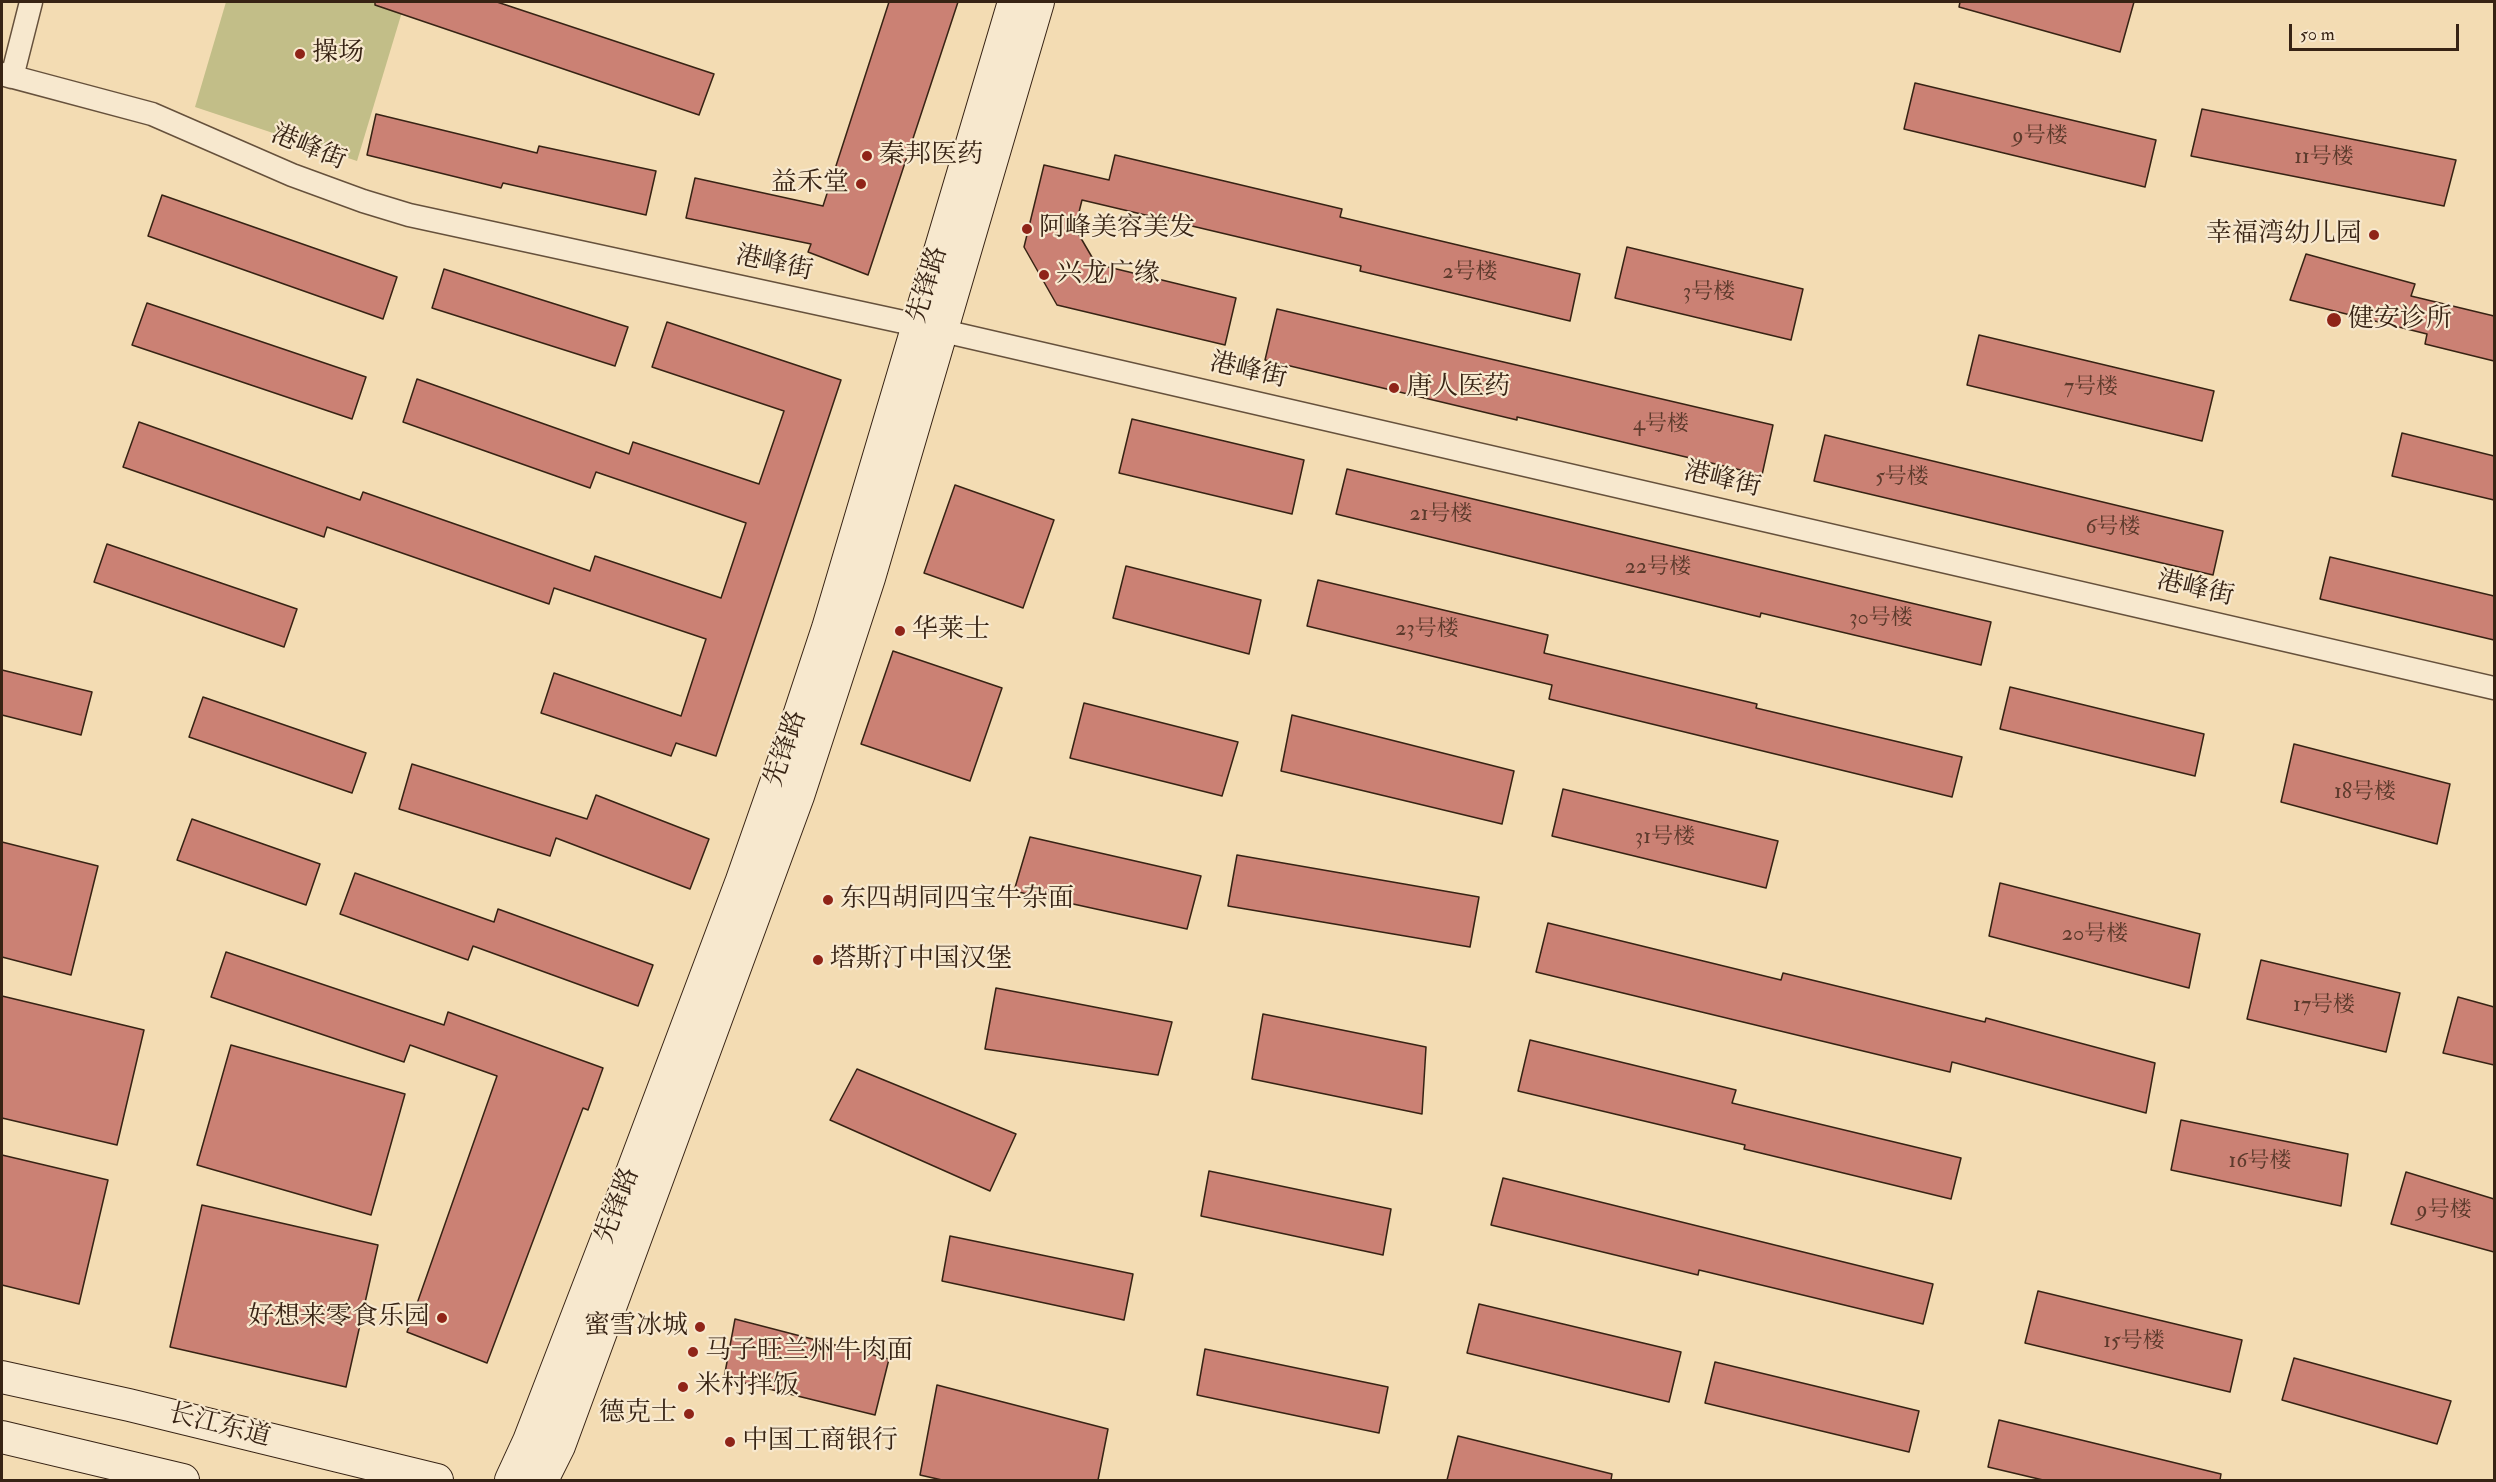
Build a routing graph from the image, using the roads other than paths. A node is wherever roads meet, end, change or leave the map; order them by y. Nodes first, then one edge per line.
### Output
1 (31, 2) edge
2 (1014, 2) edge
3 (1038, 2) edge
4 (7, 75) edge
5 (930, 328) junction
6 (2494, 688) edge
7 (2, 1377) edge
8 (2, 1437) edge
9 (183, 1480) edge
10 (437, 1480) edge
11 (511, 1480) edge
12 (542, 1480) edge

1 - 4 street
2 - 5 street, 先锋路
3 - 5 street
4 - 5 street, 港峰街
5 - 6 street, 港峰街
5 - 11 street, 先锋路
5 - 12 street
7 - 10 street, 长江东道
8 - 9 street

